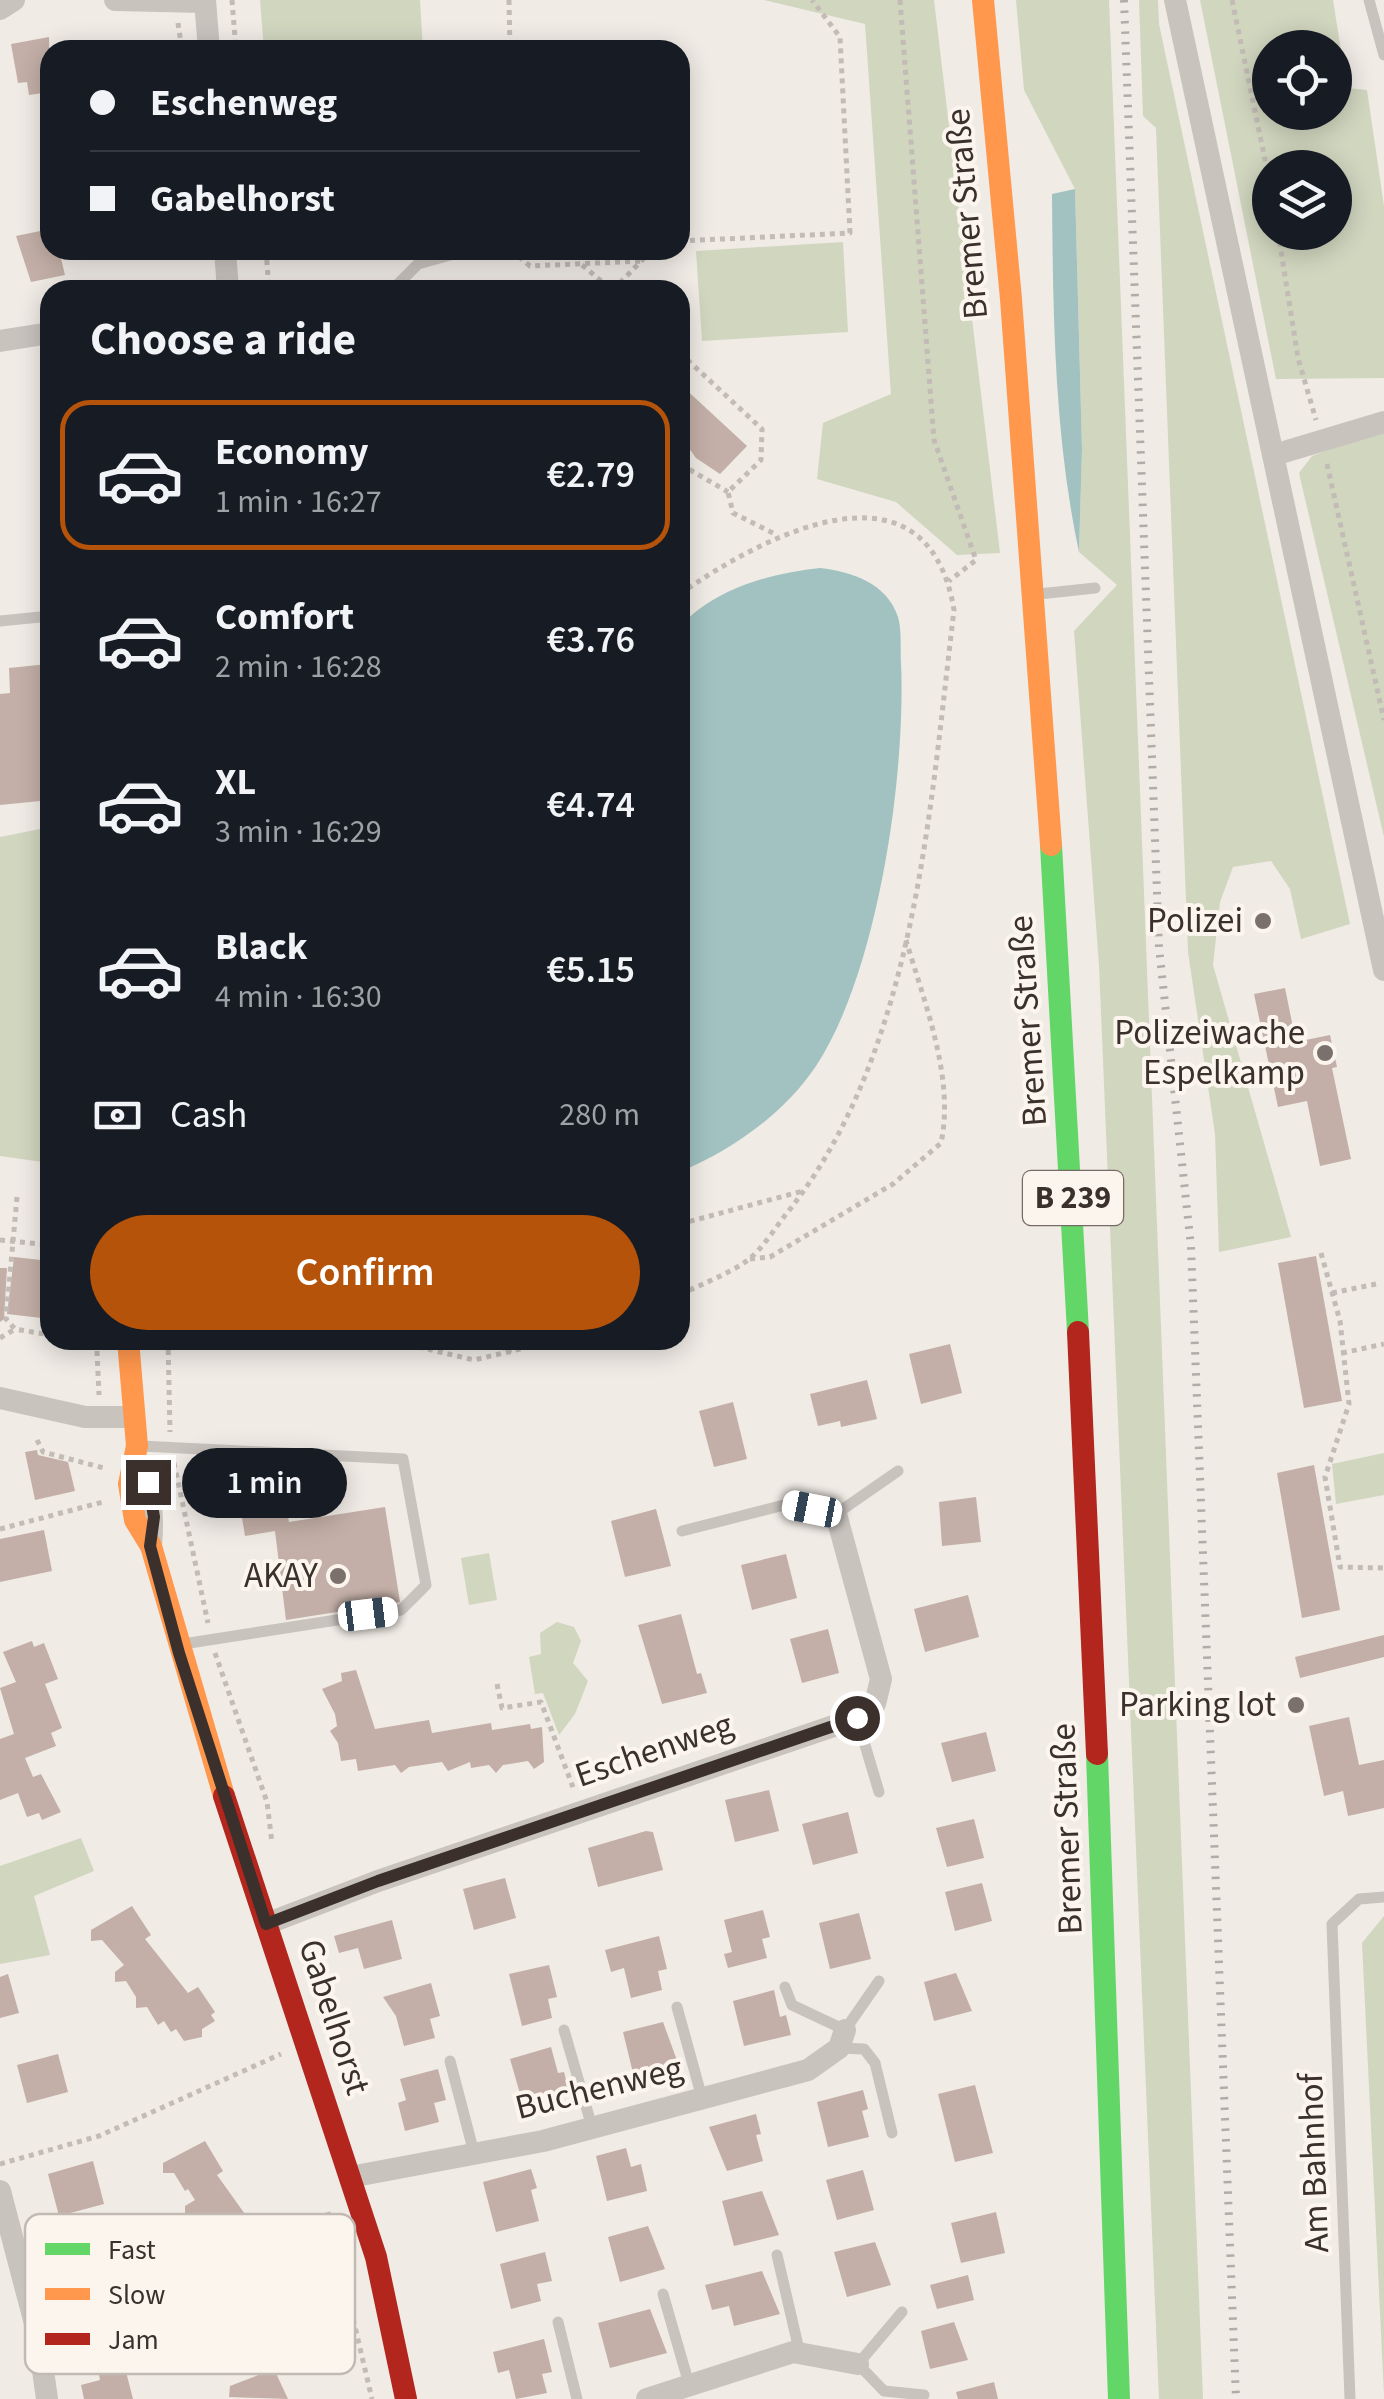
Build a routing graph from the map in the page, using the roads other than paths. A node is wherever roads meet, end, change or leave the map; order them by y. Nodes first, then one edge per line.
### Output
1 (14, 0) edge
2 (115, 0) edge
3 (982, 0) edge
4 (1175, 0) edge
5 (205, 1) edge
6 (1375, 5) edge
7 (0, 9) edge
8 (207, 40) edge
9 (1384, 56) edge
10 (432, 260) edge
11 (402, 280) edge
12 (40, 335) edge
13 (0, 341) edge
14 (1384, 422) edge
15 (1274, 455) junction
16 (1095, 588) dead end
17 (1034, 594) junction
18 (40, 617) edge
19 (0, 621) edge
20 (1381, 942) edge
21 (1384, 970) edge
22 (129, 1350) edge
23 (0, 1398) edge
24 (134, 1417) junction
25 (136, 1452) junction
26 (898, 1471) dead end
27 (836, 1514) junction
28 (682, 1531) dead end
29 (177, 1645) junction
30 (857, 1718) junction
31 (879, 1792) dead end
32 (1384, 1897) edge
33 (266, 1924) junction
34 (880, 1981) dead end
35 (785, 1987) dead end
36 (677, 2007) dead end
37 (564, 2030) dead end
38 (842, 2039) junction
39 (450, 2061) dead end
40 (702, 2098) junction
41 (592, 2128) junction
42 (892, 2133) dead end
43 (474, 2153) junction
44 (350, 2177) junction
45 (0, 2190) edge
46 (777, 2255) dead end
47 (25, 2285) edge
48 (663, 2294) dead end
49 (902, 2312) dead end
50 (558, 2322) dead end
51 (800, 2354) junction
52 (858, 2364) junction
53 (43, 2374) edge
54 (689, 2384) junction
55 (924, 2395) dead end
56 (47, 2399) edge
57 (406, 2399) edge
58 (577, 2399) edge
59 (646, 2399) edge
60 (1119, 2399) edge
61 (1350, 2399) edge

1 - 7 street
2 - 5 street
3 - 17 main road, Bremer Straße / B 239
4 - 15 street
5 - 8 street
6 - 9 lane
10 - 11 lane
12 - 13 street
14 - 15 street
15 - 20 street
16 - 17 lane
17 - 60 main road, Bremer Straße / B 239
18 - 19 lane
20 - 21 street
22 - 24 main road, Gabelhorst
23 - 24 street
24 - 25 main road, Gabelhorst
25 - 29 main road, Gabelhorst
25 - 29 lane
26 - 27 lane
27 - 28 lane
27 - 30 street
29 - 33 main road, Gabelhorst
30 - 31 lane
30 - 33 street, Eschenweg
32 - 61 lane, Am Bahnhof
33 - 44 main road, Gabelhorst
34 - 38 lane
35 - 38 lane
36 - 40 lane
37 - 41 lane
38 - 40 street, Buchenweg
38 - 42 lane
39 - 43 lane
40 - 41 street, Buchenweg
41 - 43 street, Buchenweg
43 - 44 street, Buchenweg
44 - 57 main road, Gabelhorst
45 - 47 street
46 - 51 lane
48 - 54 lane
49 - 52 lane
50 - 58 lane
51 - 52 street
51 - 54 street
52 - 55 lane
53 - 56 street
54 - 59 street

